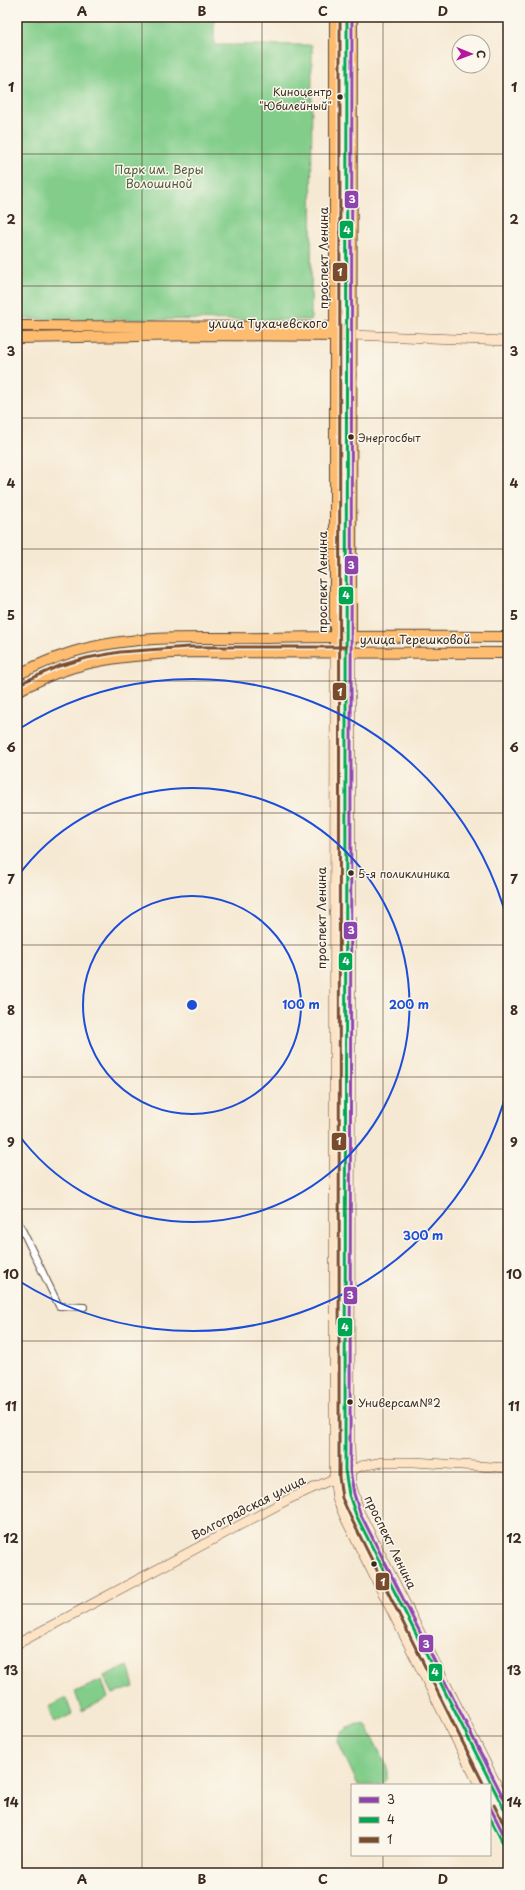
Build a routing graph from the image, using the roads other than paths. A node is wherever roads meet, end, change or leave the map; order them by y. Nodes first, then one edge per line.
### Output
1 (335, 17) edge
2 (352, 17) edge
3 (17, 326) edge
4 (336, 332) junction
5 (351, 335) junction
6 (17, 338) edge
7 (508, 342) edge
8 (351, 636) junction
9 (335, 637) junction
10 (508, 637) edge
11 (335, 652) junction
12 (351, 652) junction
13 (508, 652) edge
14 (17, 675) edge
15 (17, 692) edge
16 (334, 913) junction
17 (351, 945) junction
18 (17, 1219) edge
19 (84, 1307) dead end
20 (508, 1468) edge
21 (350, 1470) junction
22 (334, 1477) junction
23 (17, 1644) edge
24 (478, 1784) edge
25 (508, 1807) edge
26 (491, 1809) edge
27 (508, 1843) edge

1 - 4 main road, проспект Ленина
2 - 5 main road, проспект Ленина
3 - 4 main road, улица Тухачевского
4 - 5 main road, улица Тухачевского
4 - 6 main road, улица Тухачевского
4 - 9 main road, проспект Ленина
5 - 7 main road
5 - 8 main road, проспект Ленина
8 - 9 main road, улица Терешковой
8 - 10 main road, улица Терешковой
8 - 12 main road, проспект Ленина
9 - 11 main road, проспект Ленина
9 - 14 main road, улица Терешковой
11 - 12 main road, улица Терешковой
11 - 15 main road, улица Терешковой
11 - 16 main road, проспект Ленина
12 - 13 main road, улица Терешковой
12 - 17 main road, проспект Ленина
16 - 17 main road
16 - 22 main road, проспект Ленина
17 - 21 main road, проспект Ленина
18 - 19 street
20 - 21 main road, Волгоградская улица
21 - 22 main road, Волгоградская улица
21 - 25 main road, проспект Ленина
22 - 23 main road, Волгоградская улица
22 - 24 main road, проспект Ленина
26 - 27 main road

